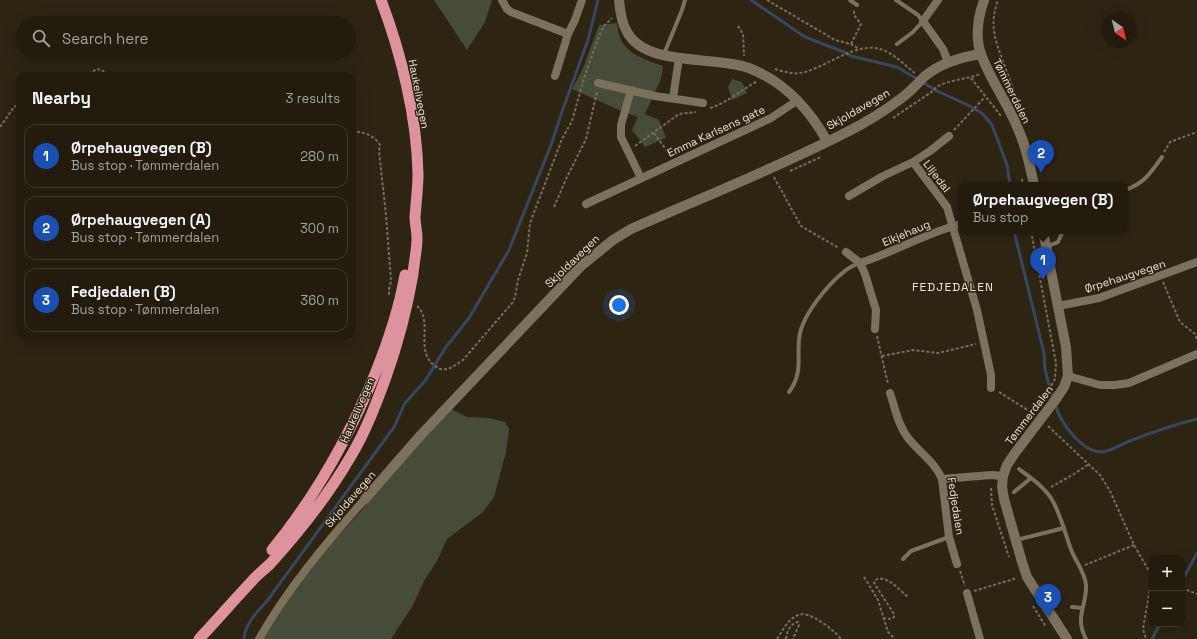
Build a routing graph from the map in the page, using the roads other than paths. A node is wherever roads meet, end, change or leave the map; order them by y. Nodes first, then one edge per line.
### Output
1 (381, 0) edge
2 (502, 0) edge
3 (582, 0) edge
4 (619, 0) edge
5 (685, 0) edge
6 (850, 0) edge
7 (897, 0) edge
8 (938, 0) edge
9 (984, 0) edge
10 (857, 5) road end
11 (923, 21) junction
12 (568, 34) junction
13 (897, 44) dead end
14 (981, 54) junction
15 (664, 55) junction
16 (679, 58) junction
17 (948, 62) junction
18 (555, 76) dead end
19 (598, 83) road end
20 (631, 90) junction
21 (674, 98) junction
22 (798, 100) junction
23 (703, 103) dead end
24 (949, 136) road end
25 (827, 141) junction
26 (1162, 157) road end
27 (913, 162) junction
28 (641, 178) junction
29 (1033, 182) edge
30 (1128, 189) edge
31 (850, 196) dead end
32 (586, 204) dead end
33 (958, 225) edge
34 (952, 226) junction
35 (1044, 234) edge
36 (1062, 234) edge
37 (1046, 247) junction
38 (846, 252) road end
39 (1197, 262) edge
40 (860, 263) junction
41 (1058, 306) junction
42 (875, 329) road end
43 (1197, 354) edge
44 (1068, 376) junction
45 (991, 388) road end
46 (789, 392) dead end
47 (890, 394) road end
48 (1019, 469) dead end
49 (1003, 476) junction
50 (1031, 478) junction
51 (942, 479) junction
52 (1014, 492) dead end
53 (365, 499) joint
54 (1064, 528) junction
55 (949, 537) junction
56 (1016, 540) junction
57 (903, 559) dead end
58 (957, 564) road end
59 (967, 593) road end
60 (1072, 607) dead end
61 (1082, 608) junction
62 (199, 639) edge
63 (258, 639) edge
64 (980, 639) edge
65 (1067, 639) edge
66 (1086, 639) edge

1 - 62 highway, Haukelivegen
2 - 12 street
3 - 12 street
4 - 15 street
5 - 15 lane
6 - 10 lane
7 - 11 lane
8 - 11 street
9 - 14 street
11 - 13 lane
11 - 17 street
12 - 18 street
14 - 17 street, Skjoldavegen
14 - 29 street, Tømmerdalen
15 - 16 street
16 - 21 street
16 - 22 street
17 - 25 street, Skjoldavegen
19 - 20 street
20 - 21 street
20 - 28 street
21 - 23 street
22 - 25 street
22 - 28 street, Emma Karlsens gate
24 - 27 street
25 - 53 street, Skjoldavegen
26 - 30 lane
27 - 31 street, Liljedal
27 - 34 street, Liljedal
28 - 32 street, Emma Karlsens gate
33 - 34 street, Eikjehaug
34 - 40 street, Eikjehaug
34 - 45 street, Liljedal
35 - 37 street
36 - 37 lane
37 - 41 street
38 - 40 street
39 - 41 street, Ørpehaugvegen
40 - 42 street
40 - 46 lane
41 - 44 street
43 - 44 street
44 - 49 street, Tømmerdalen
47 - 51 street, Fedjedalen
48 - 50 lane
49 - 51 street
49 - 56 street, Tømmerdalen
50 - 52 lane
50 - 54 lane
51 - 55 street, Fedjedalen
53 - 63 street, Skjoldavegen
54 - 56 lane
54 - 61 lane
55 - 57 lane
55 - 58 street, Fedjedalen
56 - 65 street, Tømmerdalen
59 - 64 street
60 - 61 lane
61 - 66 lane

